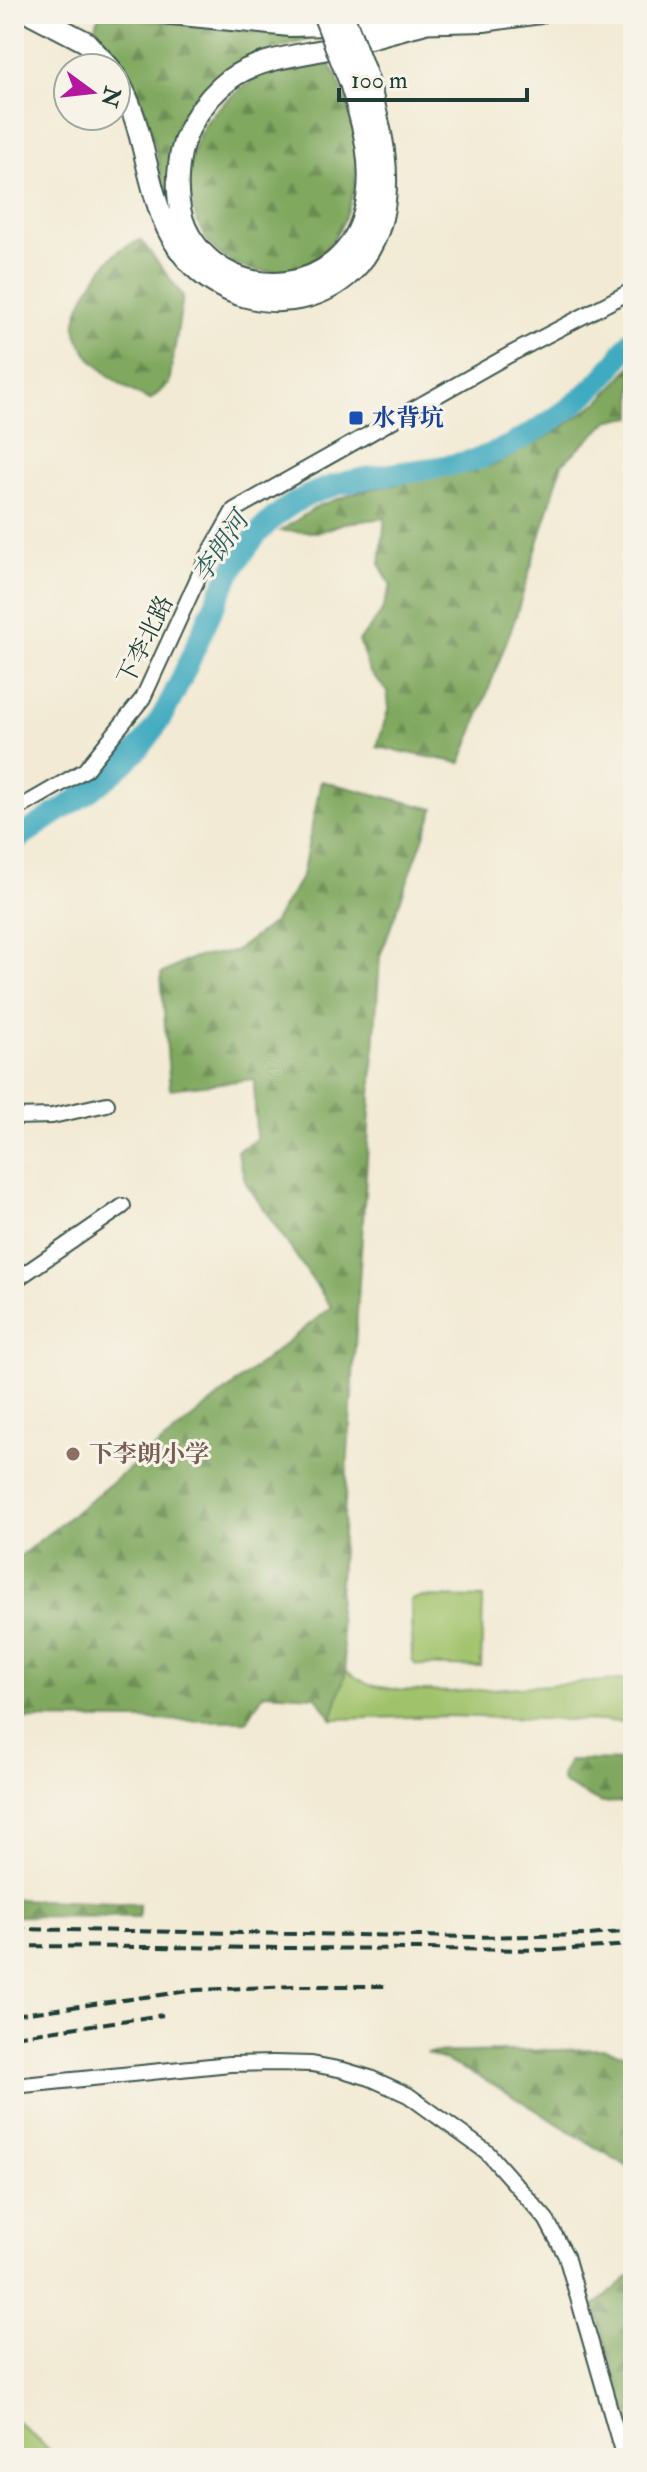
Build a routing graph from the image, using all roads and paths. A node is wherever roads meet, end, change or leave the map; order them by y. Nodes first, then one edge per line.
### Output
1 (32, 14) edge
2 (162, 14) edge
3 (323, 14) edge
4 (343, 14) edge
5 (540, 14) edge
6 (422, 24) junction
7 (95, 52) edge
8 (359, 81) junction
9 (132, 114) edge
10 (633, 290) edge
11 (14, 811) edge
12 (107, 1104) dead end
13 (14, 1117) edge
14 (123, 1206) dead end
15 (14, 1281) edge
16 (14, 2086) edge
17 (624, 2458) edge

1 - 7 highway
2 - 6 main road
3 - 8 highway, bridge
4 - 8 highway, bridge
5 - 6 main road
6 - 8 highway
8 - 9 highway
10 - 11 street, 下李北路
12 - 13 street
14 - 15 street
16 - 17 street

